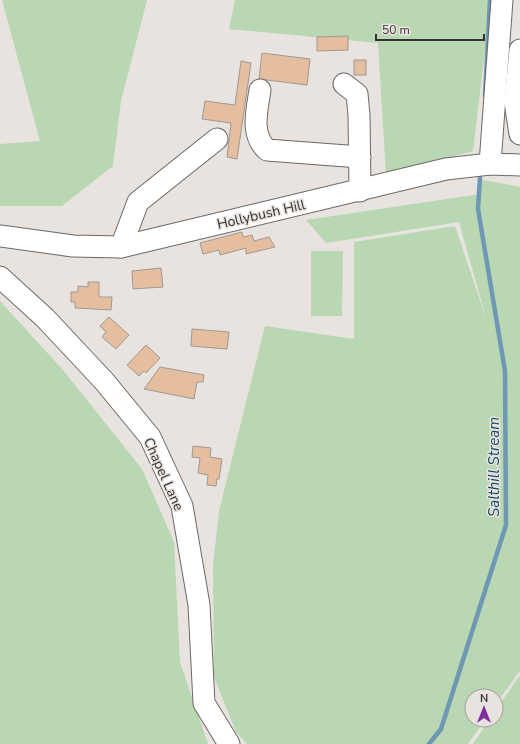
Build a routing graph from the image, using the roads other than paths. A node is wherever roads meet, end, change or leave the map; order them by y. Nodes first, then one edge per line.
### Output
1 (502, 0) edge
2 (520, 50) edge
3 (344, 84) dead end
4 (260, 90) dead end
5 (520, 134) edge
6 (217, 139) dead end
7 (360, 157) junction
8 (490, 164) junction
9 (520, 165) edge
10 (360, 191) junction
11 (0, 236) edge
12 (121, 247) junction
13 (0, 277) edge
14 (229, 744) edge

1 - 8 street
2 - 5 street
3 - 7 street
4 - 7 street
6 - 12 street
7 - 10 street
8 - 9 street, Hollybush Hill
8 - 10 street, Hollybush Hill
10 - 12 street, Hollybush Hill
11 - 12 street, Hollybush Hill
13 - 14 street, Chapel Lane

